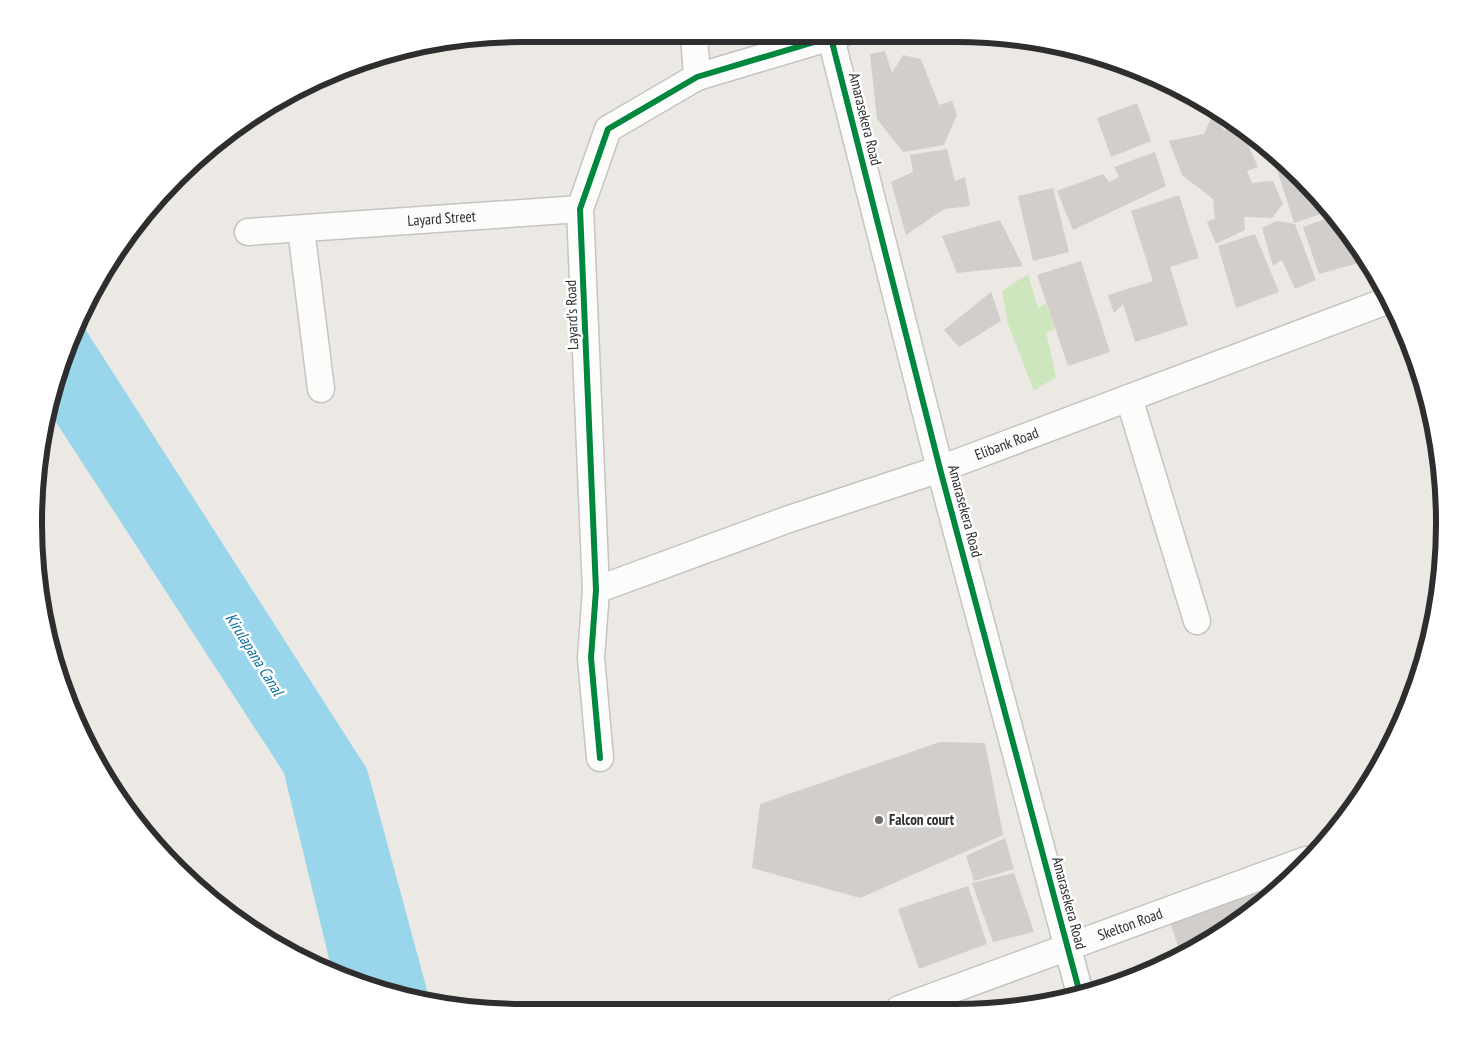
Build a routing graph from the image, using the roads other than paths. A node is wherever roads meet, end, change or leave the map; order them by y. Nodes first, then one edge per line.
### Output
1 (695, 42) edge
2 (816, 42) edge
3 (837, 42) edge
4 (697, 77) junction
5 (580, 209) junction
6 (301, 229) junction
7 (248, 232) dead end
8 (1382, 303) edge
9 (321, 389) dead end
10 (1129, 398) junction
11 (940, 469) junction
12 (596, 590) junction
13 (1197, 621) dead end
14 (600, 758) dead end
15 (1293, 865) edge
16 (1068, 947) junction
17 (1078, 987) edge
18 (913, 1004) edge

1 - 4 street
2 - 4 street, Layard's Road
3 - 11 street, Amarasekera Road
4 - 5 street, Layard's Road
5 - 6 street, Layard Street
5 - 12 street, Layard's Road
6 - 7 street, Layard Street
6 - 9 street
8 - 10 street, Elibank Road
10 - 11 street, Elibank Road
10 - 13 street
11 - 12 street, Elibank Road
11 - 16 street, Amarasekera Road
12 - 14 street, Layard's Road
15 - 16 street, Skelton Road
16 - 17 street, Amarasekera Road
16 - 18 street, Skelton Road

